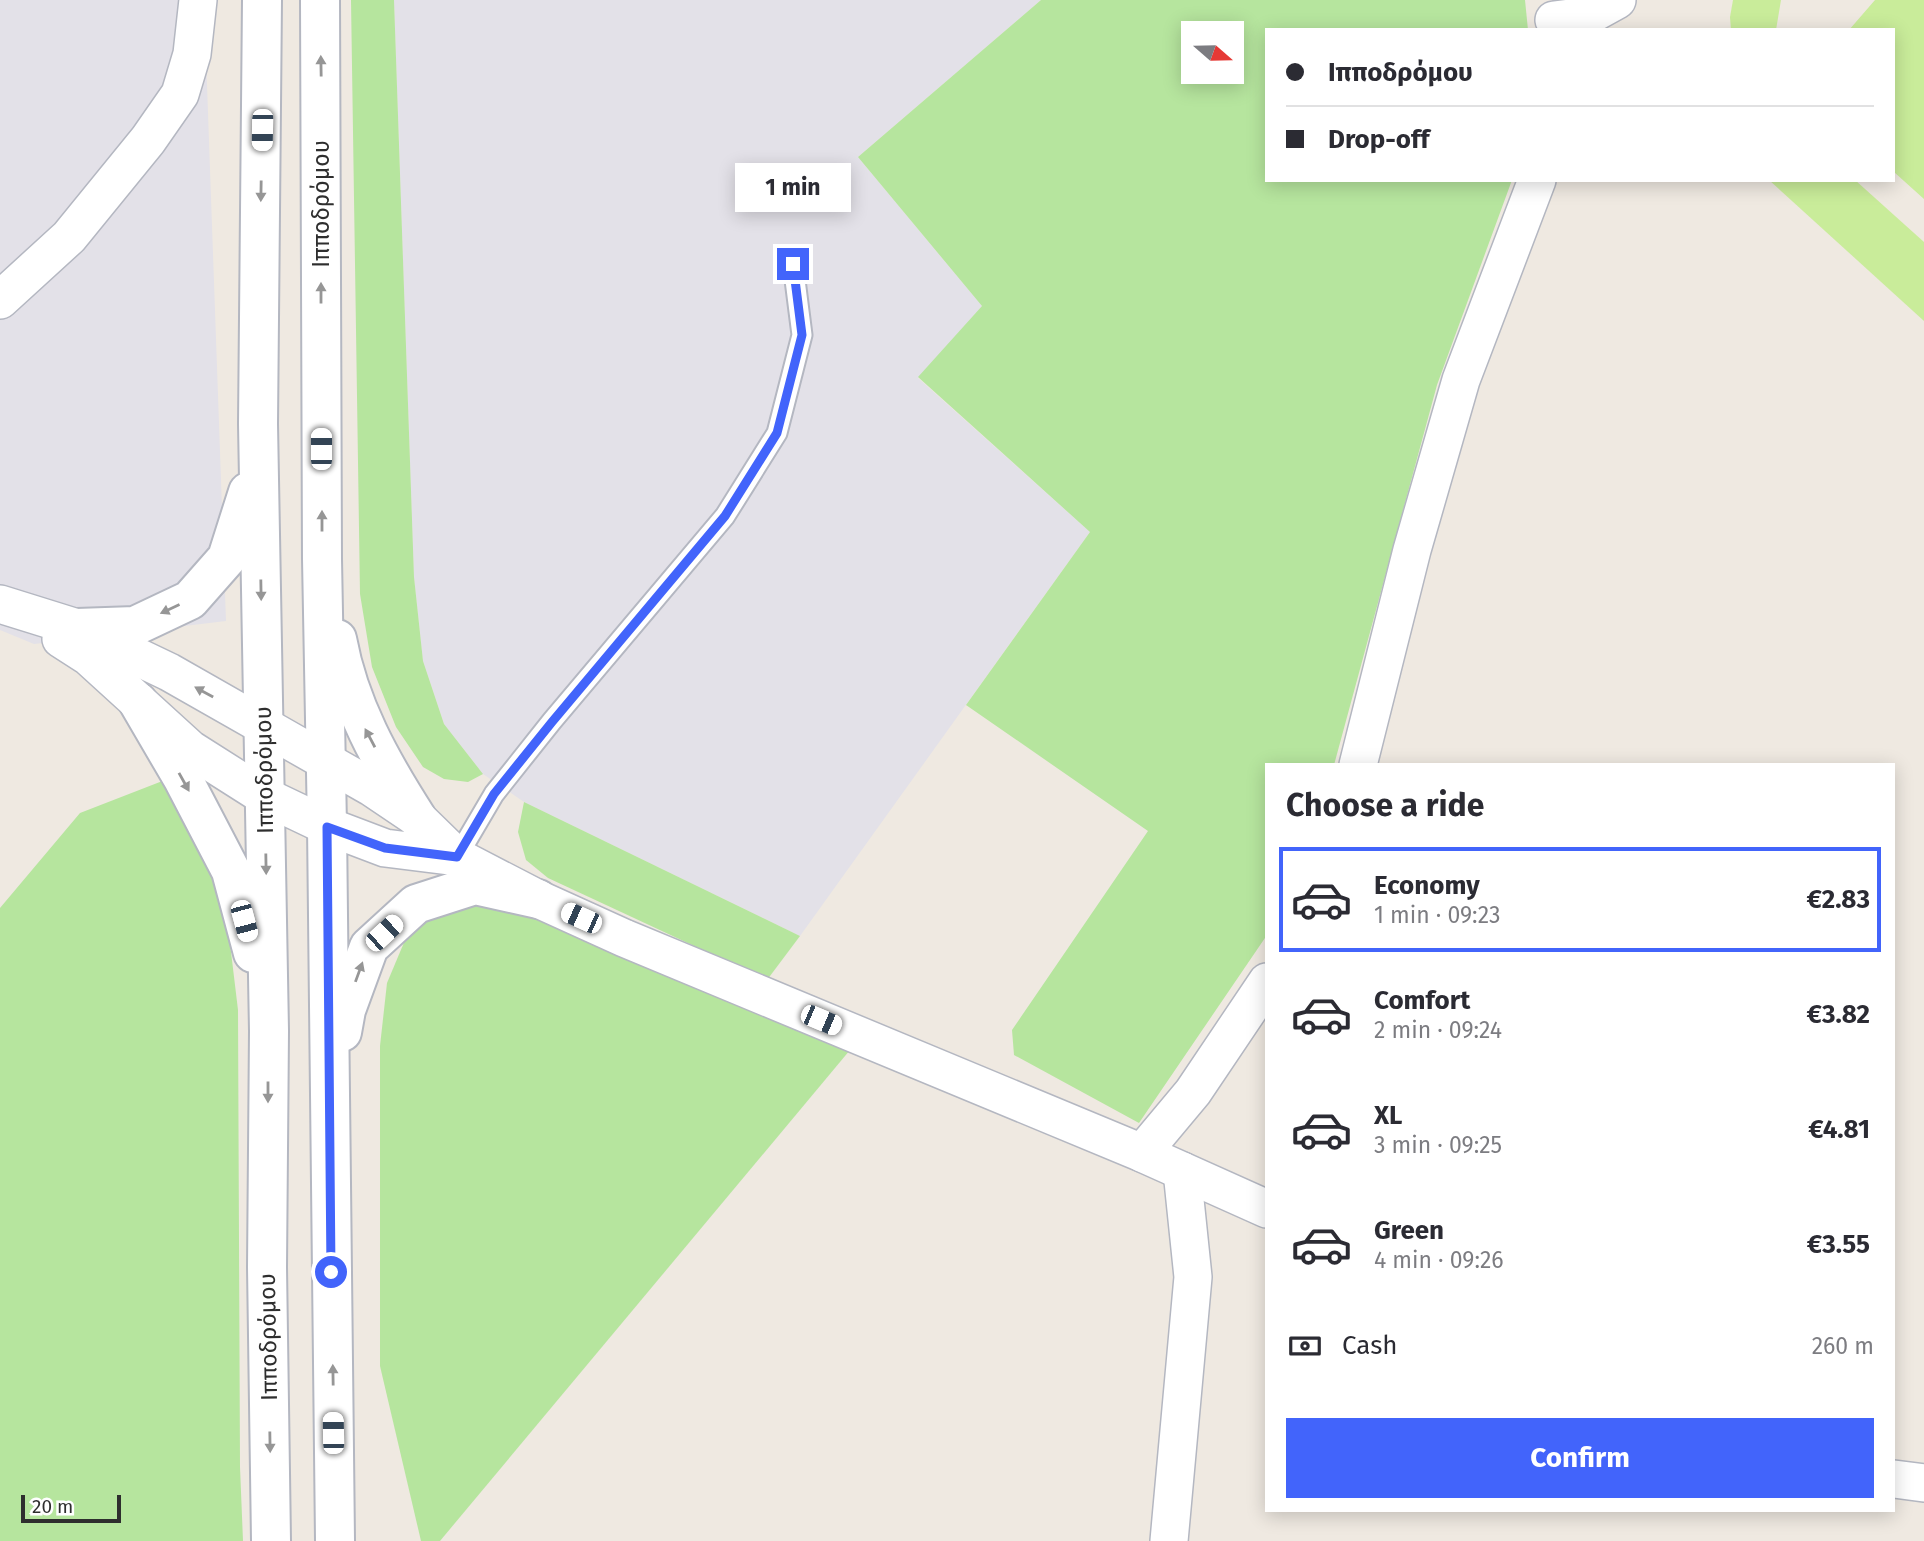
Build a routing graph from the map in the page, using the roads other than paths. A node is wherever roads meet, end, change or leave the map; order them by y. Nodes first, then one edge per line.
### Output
1 (198, 0) edge
2 (262, 0) edge
3 (320, 0) edge
4 (1617, 0) edge
5 (1552, 17) edge
6 (1536, 182) edge
7 (793, 264) dead end
8 (0, 300) edge
9 (258, 424) junction
10 (322, 559) junction
11 (8, 607) edge
12 (77, 628) junction
13 (138, 702) junction
14 (263, 725) junction
15 (326, 760) junction
16 (1359, 763) edge
17 (264, 796) junction
18 (417, 818) junction
19 (327, 827) junction
20 (457, 857) junction
21 (538, 899) junction
22 (1265, 985) edge
23 (269, 1031) junction
24 (329, 1110) junction
25 (1142, 1153) junction
26 (1182, 1171) junction
27 (1265, 1208) edge
28 (1895, 1479) edge
29 (1924, 1483) edge
30 (271, 1541) edge
31 (335, 1541) edge
32 (1170, 1541) edge

1 - 8 street
2 -> 9 main road, Ιπποδρόμου
10 -> 3 main road, Ιπποδρόμου
4 - 5 street
6 - 16 street
7 - 20 lane
9 -> 12 main road
9 -> 14 main road, Ιπποδρόμου
10 - 15 main road, Ιπποδρόμου
18 -> 10 main road
11 - 12 street
11 - 13 street
14 -> 12 street
13 - 17 street
13 -> 23 main road
14 - 15 street
14 - 17 main road, Ιπποδρόμου
15 - 18 street
15 - 19 main road, Ιπποδρόμου
17 - 19 street
17 -> 23 main road, Ιπποδρόμου
18 - 20 street
19 - 20 street
19 - 24 main road, Ιπποδρόμου
20 - 21 street
24 -> 21 main road
21 - 25 street
22 - 25 street
23 -> 30 main road, Ιπποδρόμου
31 -> 24 main road, Ιπποδρόμου
25 - 26 street
26 - 27 street
26 - 32 street
28 - 29 street

